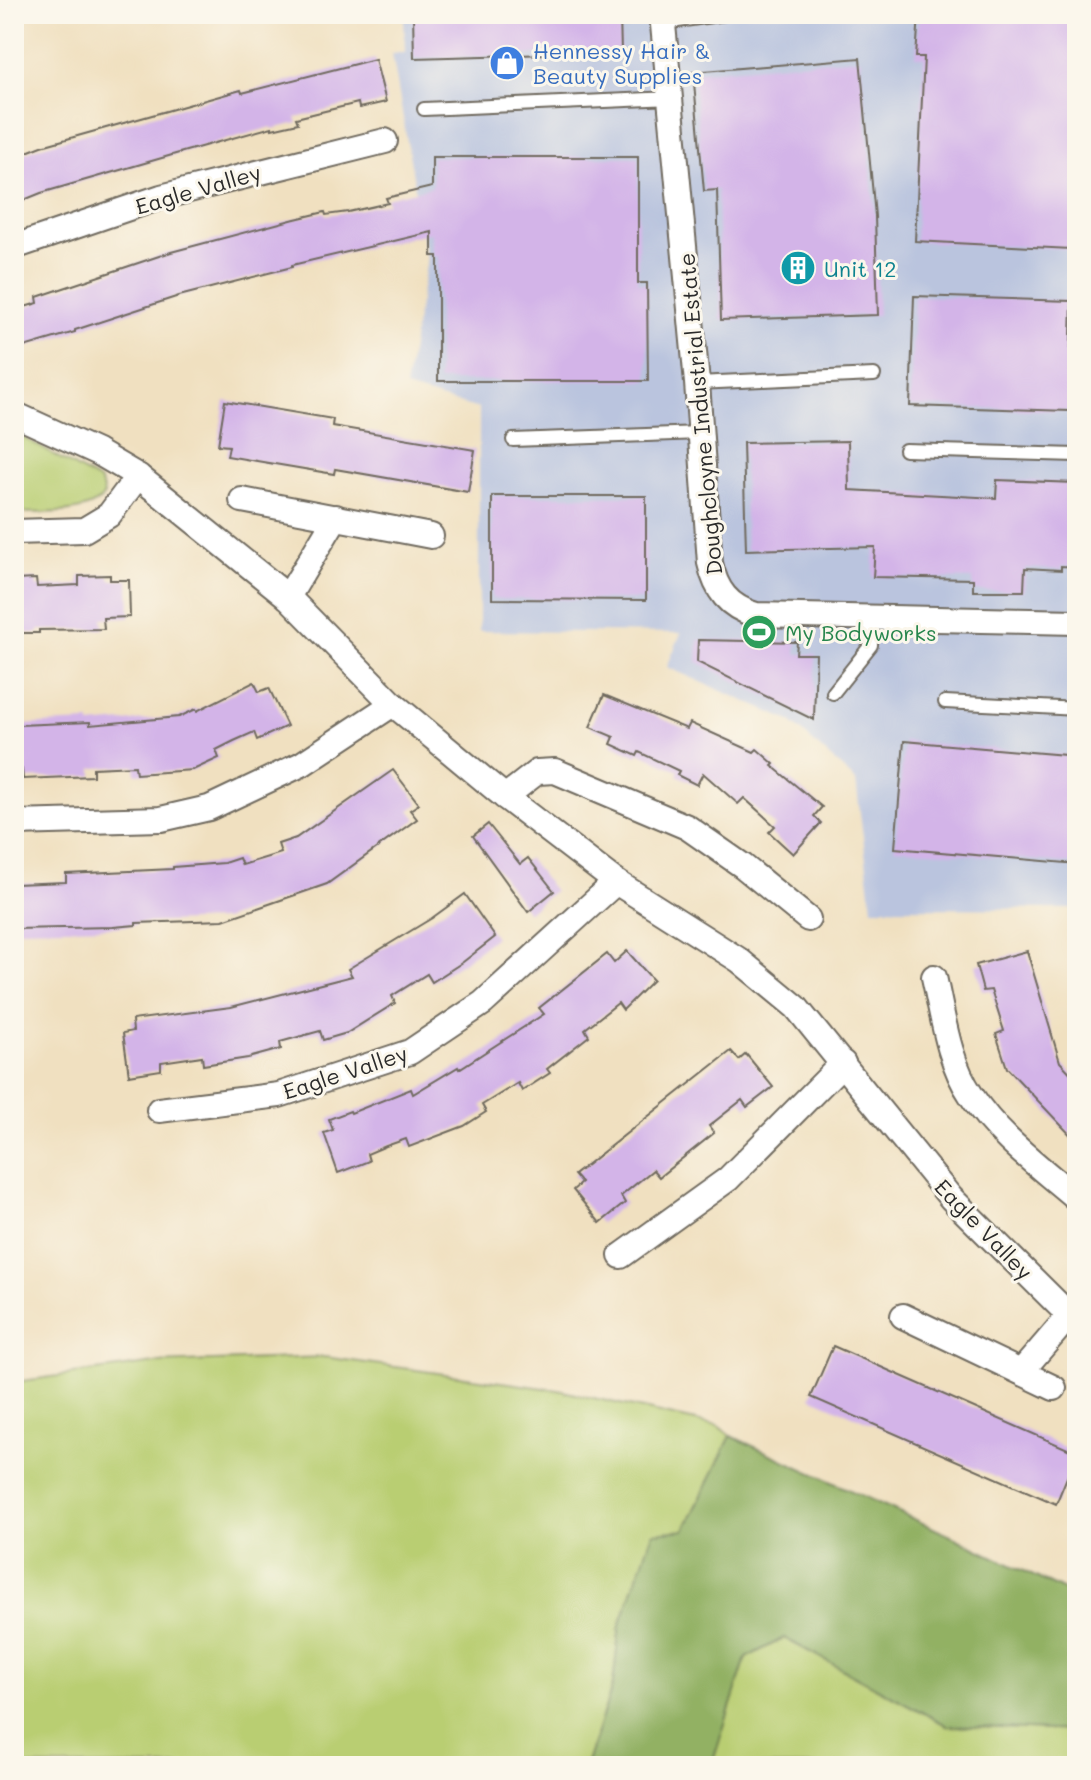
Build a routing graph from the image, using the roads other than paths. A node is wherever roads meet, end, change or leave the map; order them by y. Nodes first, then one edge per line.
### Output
1 (725, 14) edge
2 (663, 18) edge
3 (672, 98) junction
4 (424, 109) dead end
5 (385, 141) dead end
6 (14, 247) edge
7 (874, 375) dead end
8 (697, 383) junction
9 (14, 414) edge
10 (700, 433) junction
11 (513, 440) dead end
12 (905, 450) dead end
13 (1077, 455) edge
14 (138, 476) junction
15 (242, 500) dead end
16 (336, 517) junction
17 (14, 532) edge
18 (431, 536) dead end
19 (288, 597) junction
20 (872, 618) junction
21 (1077, 622) edge
22 (833, 693) dead end
23 (945, 702) dead end
24 (393, 704) junction
25 (1077, 709) edge
26 (505, 797) junction
27 (14, 823) edge
28 (616, 882) junction
29 (808, 919) dead end
30 (934, 977) dead end
31 (843, 1063) junction
32 (159, 1110) dead end
33 (1077, 1199) edge
34 (621, 1256) dead end
35 (903, 1316) dead end
36 (1073, 1319) edge
37 (1021, 1372) junction
38 (1054, 1388) dead end

1 - 2 lane
2 - 3 street, Doughcloyne Industrial Estate
3 - 4 lane
3 - 8 street, Doughcloyne Industrial Estate
5 - 6 street, Eagle Valley
7 - 8 lane
8 - 10 street, Doughcloyne Industrial Estate
9 - 14 street, Eagle Valley
10 - 11 lane
10 - 20 street, Doughcloyne Industrial Estate
12 - 13 lane
14 - 17 street
14 - 19 street, Eagle Valley
15 - 16 street
16 - 18 street
16 - 19 street
19 - 24 street, Eagle Valley
20 - 21 street, Doughcloyne Industrial Estate
20 - 22 lane
23 - 25 lane
24 - 26 street, Eagle Valley
24 - 27 street
26 - 28 street, Eagle Valley
26 - 29 street
28 - 31 street, Eagle Valley
28 - 32 street, Eagle Valley
30 - 33 street
31 - 34 street
31 - 36 street, Eagle Valley
35 - 37 street
36 - 37 street, Eagle Valley
37 - 38 street

